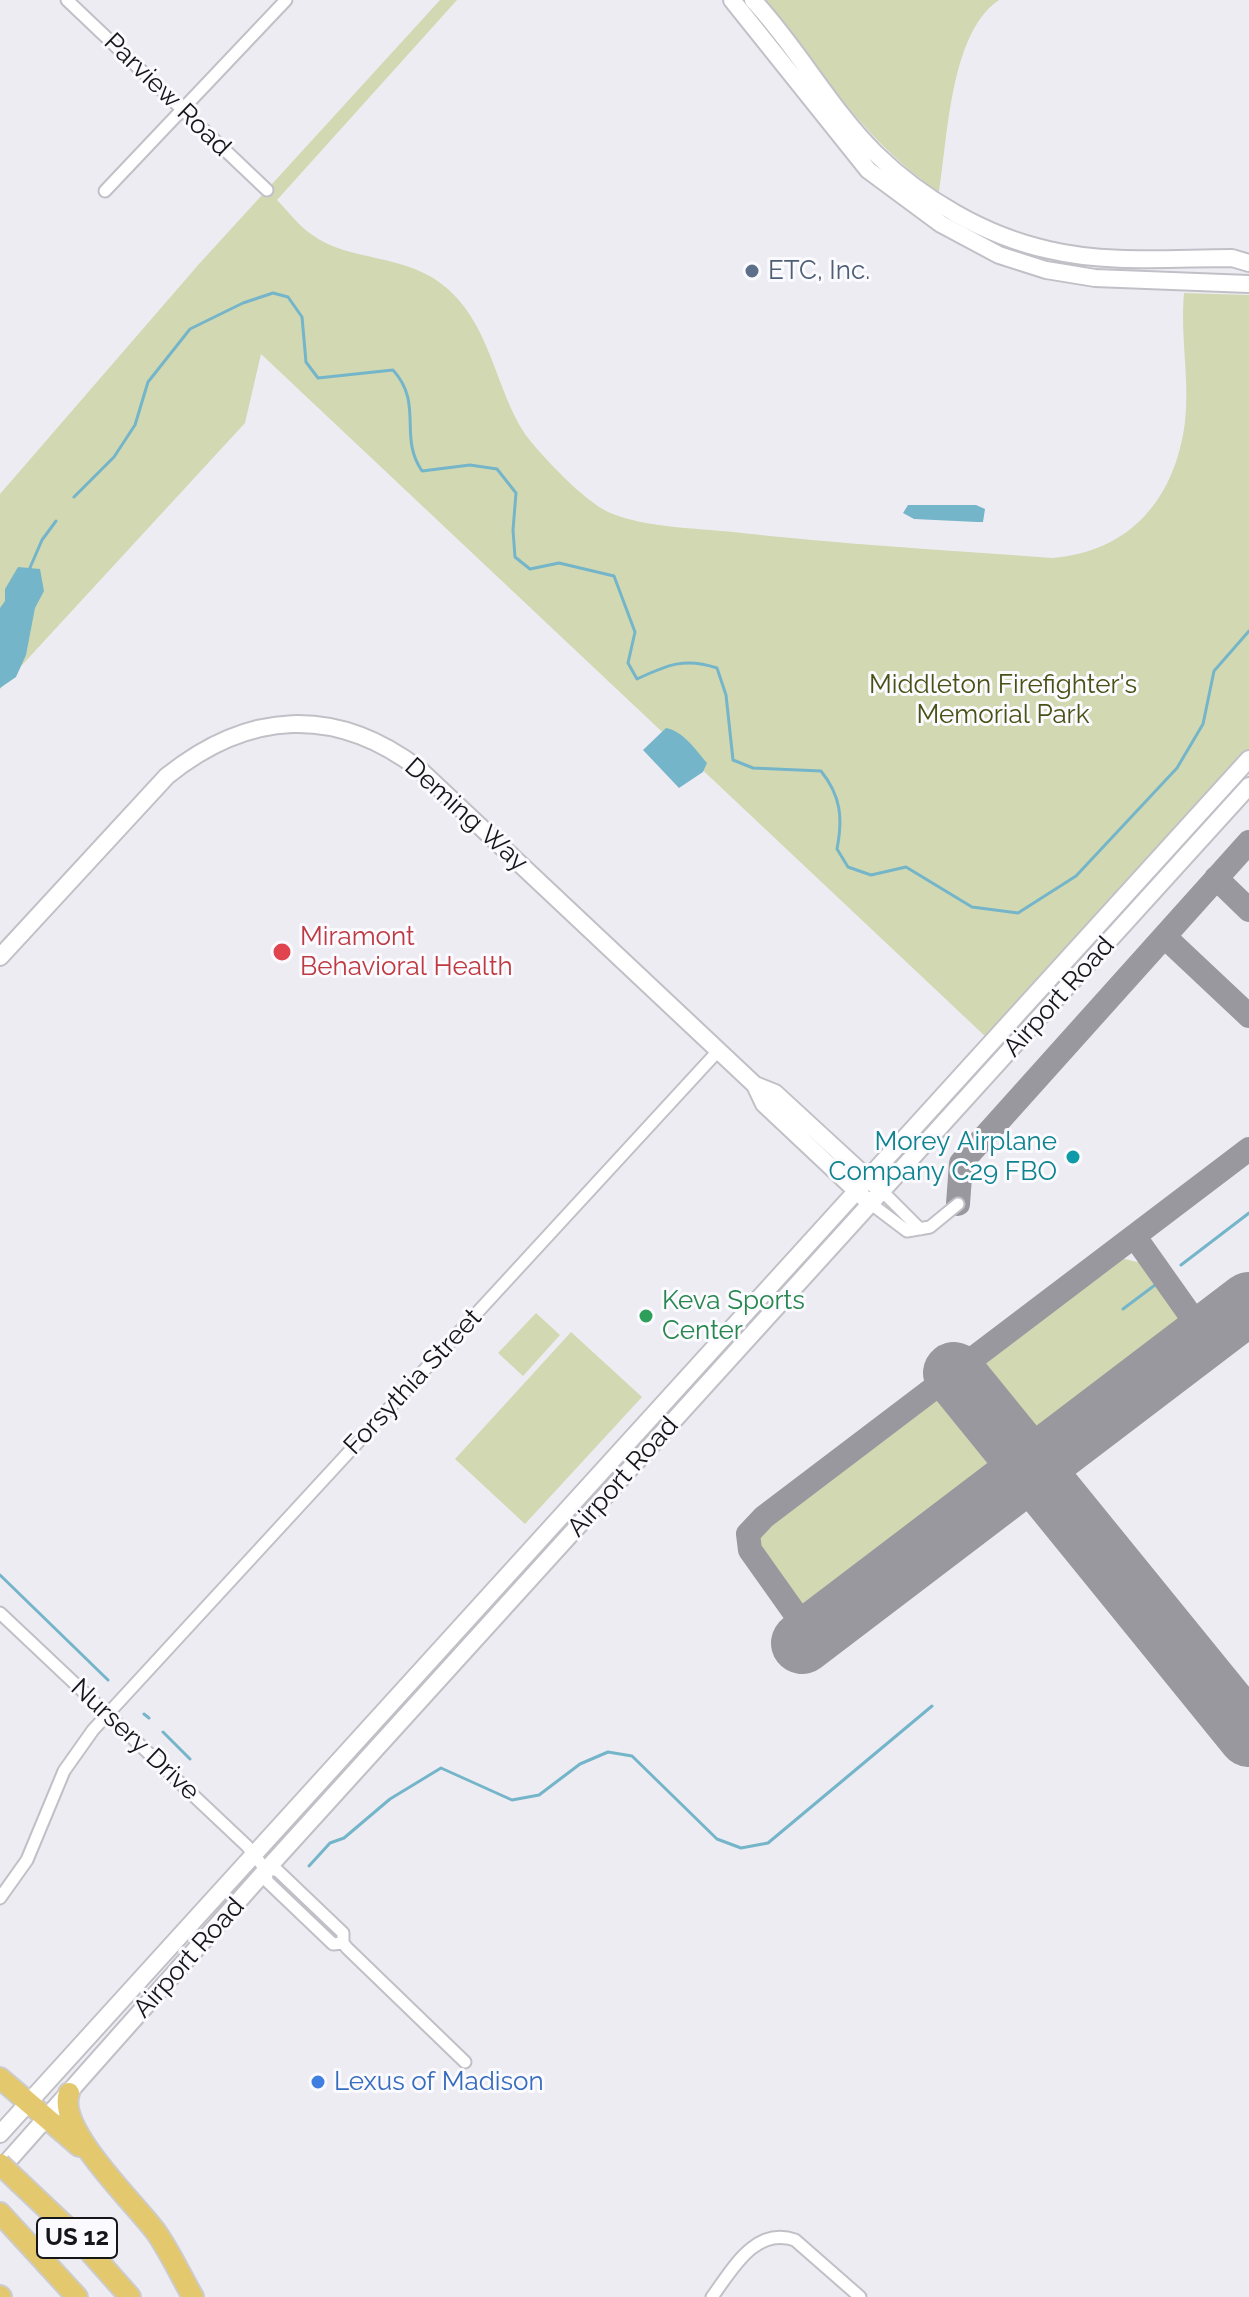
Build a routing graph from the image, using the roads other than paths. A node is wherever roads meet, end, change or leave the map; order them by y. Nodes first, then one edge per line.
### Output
1 (67, 0) edge
2 (286, 0) edge
3 (732, 0) edge
4 (753, 0) edge
5 (182, 109) junction
6 (267, 190) dead end
7 (105, 191) dead end
8 (1249, 263) edge
9 (1249, 284) edge
10 (1249, 759) edge
11 (1249, 786) edge
12 (0, 957) edge
13 (718, 1051) junction
14 (863, 1185) junction
15 (876, 1197) junction
16 (958, 1204) dead end
17 (0, 1613) edge
18 (108, 1714) junction
19 (256, 1855) junction
20 (266, 1870) junction
21 (0, 1898) edge
22 (465, 2062) dead end
23 (0, 2078) edge
24 (69, 2093) junction
25 (28, 2102) junction
26 (47, 2117) junction
27 (0, 2134) edge
28 (0, 2164) edge
29 (0, 2170) edge
30 (105, 2171) junction
31 (0, 2213) edge
32 (77, 2297) edge
33 (130, 2297) edge
34 (193, 2297) edge
35 (712, 2297) edge
36 (860, 2297) edge

1 - 5 street, Parview Road
2 - 5 street
3 - 9 street
4 - 8 street
5 - 6 street, Parview Road
5 - 7 street
10 - 14 street, Airport Road
11 - 15 street, Airport Road
12 - 13 street, Deming Way
13 - 14 street, Deming Way
13 - 18 street, Forsythia Street
14 - 15 street, Deming Way
14 - 19 street, Airport Road
15 - 16 street
15 - 20 street, Airport Road
17 - 18 street, Nursery Drive
18 - 19 street, Nursery Drive
18 - 21 street, Forsythia Street
19 - 20 street, Nursery Drive
19 - 25 street, Airport Road
20 - 22 street, Nursery Drive
20 - 24 street, Airport Road
23 - 25 highway
24 - 26 street, Airport Road
24 - 30 highway
25 - 26 highway
25 - 27 street, Airport Road
26 - 29 street, Airport Road
26 - 30 highway
28 - 33 highway, US 12, bridge
30 - 34 highway
31 - 32 highway, US 12
35 - 36 street

